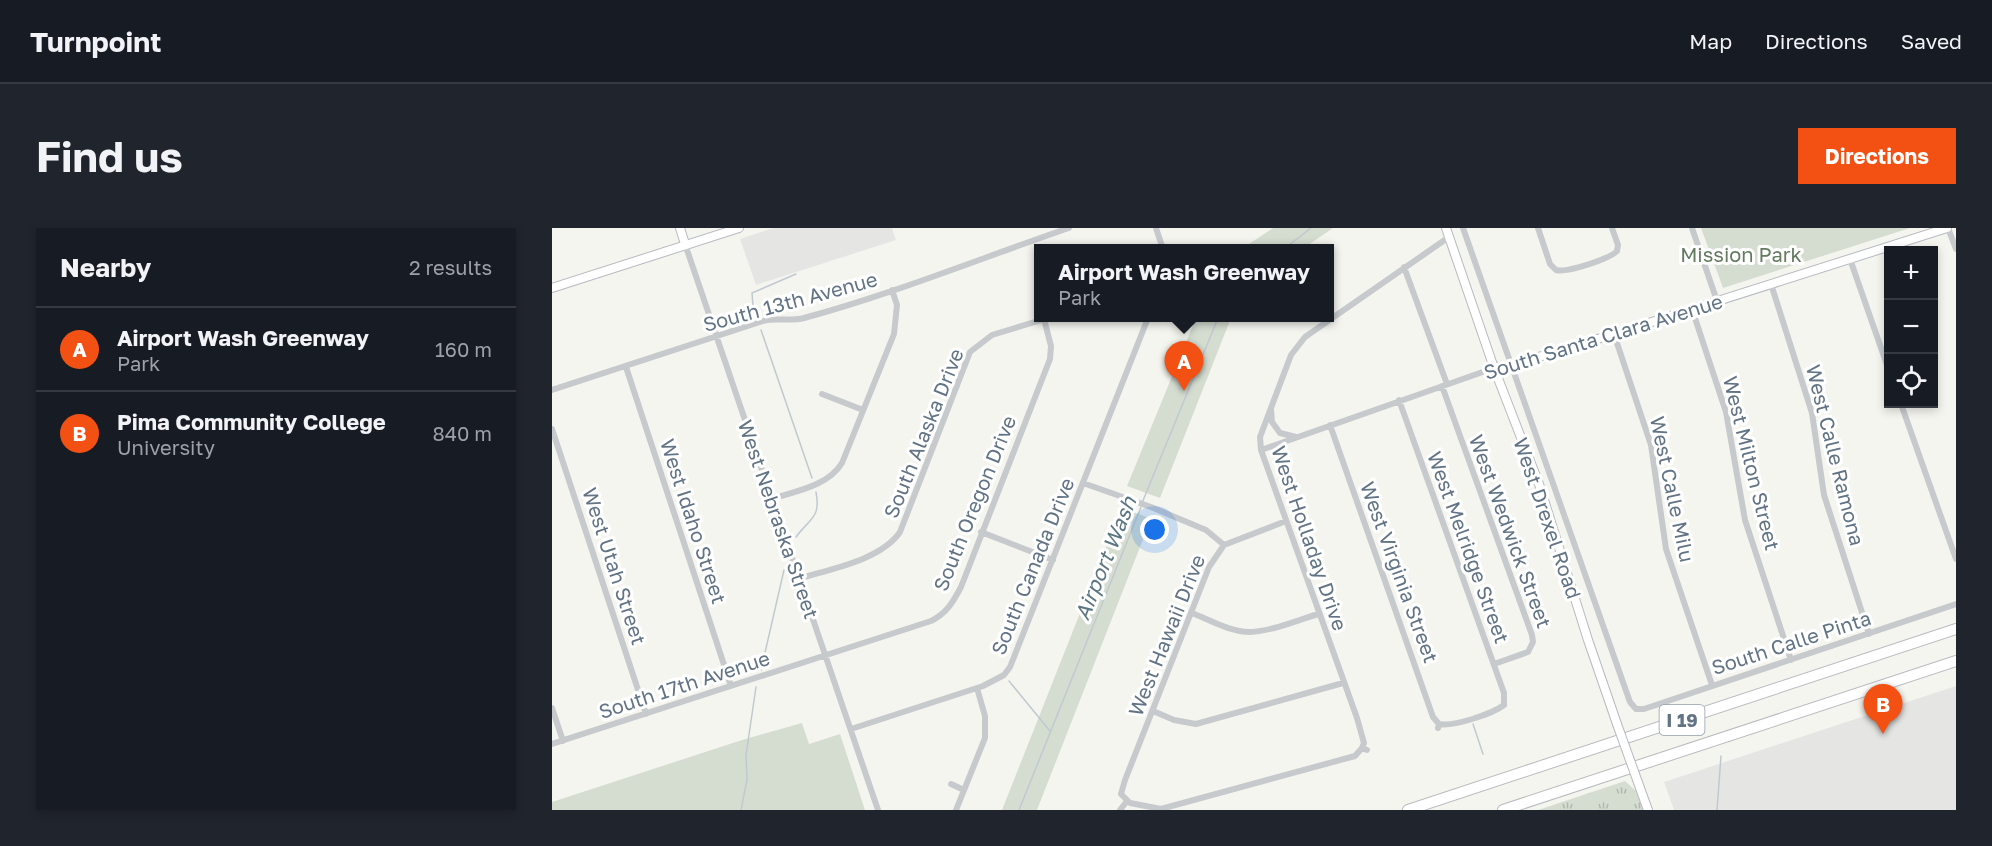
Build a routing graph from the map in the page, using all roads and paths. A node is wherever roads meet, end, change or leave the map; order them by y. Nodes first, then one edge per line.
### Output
1 (680, 228) edge
2 (739, 228) edge
3 (1069, 228) edge
4 (1156, 228) edge
5 (1446, 228) edge
6 (1463, 228) edge
7 (1538, 228) edge
8 (1612, 228) edge
9 (1692, 228) edge
10 (1948, 228) edge
11 (1449, 237) junction
12 (685, 244) junction
13 (1161, 244) edge
14 (1956, 249) edge
15 (1850, 259) junction
16 (1404, 267) junction
17 (1556, 270) junction
18 (1552, 278) dead end
19 (1771, 284) junction
20 (552, 288) edge
21 (892, 290) junction
22 (1717, 301) junction
23 (1692, 309) junction
24 (1334, 316) edge
25 (1034, 322) edge
26 (1047, 322) edge
27 (1146, 322) edge
28 (1326, 322) edge
29 (1614, 334) junction
30 (716, 336) junction
31 (1884, 357) edge
32 (1512, 365) junction
33 (626, 366) junction
34 (1494, 368) junction
35 (1444, 385) junction
36 (552, 390) edge
37 (822, 394) dead end
38 (1399, 400) junction
39 (1271, 407) junction
40 (1902, 408) edge
41 (863, 410) junction
42 (1330, 425) junction
43 (552, 429) edge
44 (1297, 438) junction
45 (1261, 450) junction
46 (1083, 483) junction
47 (772, 499) junction
48 (1286, 521) junction
49 (981, 532) junction
50 (1224, 545) junction
51 (1956, 559) edge
52 (1053, 560) junction
53 (798, 579) junction
54 (1956, 604) edge
55 (1192, 613) junction
56 (1319, 614) junction
57 (1956, 629) edge
58 (1869, 634) junction
59 (827, 657) junction
60 (1791, 660) junction
61 (1956, 661) edge
62 (1494, 664) junction
63 (1343, 683) junction
64 (1712, 685) junction
65 (731, 686) junction
66 (977, 688) junction
67 (1507, 706) joint
68 (552, 708) edge
69 (1636, 709) joint
70 (1153, 711) junction
71 (646, 714) junction
72 (851, 729) junction
73 (563, 741) junction
74 (552, 744) edge
75 (951, 784) dead end
76 (964, 790) junction
77 (1126, 801) junction
78 (878, 810) edge
79 (956, 810) edge
80 (1120, 810) edge
81 (1408, 810) edge
82 (1503, 810) edge
83 (1648, 810) edge

1 - 12 street, West Nebraska Street
2 - 12 street
3 - 21 street, South 13th Avenue
4 - 13 street
5 - 11 street, West Drexel Road
6 - 32 street, West Drexel Road
7 - 17 street
8 - 17 street
9 - 22 street
10 - 14 street
10 - 15 street, South Santa Clara Avenue
11 - 16 street, West Holladay Drive
11 - 34 street, West Drexel Road
12 - 20 street
12 - 30 street, West Nebraska Street
15 - 19 street, South Santa Clara Avenue
15 - 31 street
16 - 24 street, West Holladay Drive
16 - 35 street, West Wedwick Street
17 - 18 street
19 - 22 street, South Santa Clara Avenue
19 - 58 street, West Calle Ramona
21 - 30 street, South 13th Avenue
21 - 41 street
22 - 23 street, South Santa Clara Avenue
23 - 29 street, South Santa Clara Avenue
23 - 60 street, West Milton Street
25 - 53 street, South Alaska Drive
26 - 49 street, South Oregon Drive
27 - 46 street, South Canada Drive
28 - 39 street, West Holladay Drive
29 - 32 street, South Santa Clara Avenue
29 - 64 street, West Calle Milu
30 - 33 street, South 13th Avenue
30 - 47 street, West Nebraska Street
32 - 34 street, South Santa Clara Avenue
32 - 69 street, West Drexel Road
33 - 36 street, South 13th Avenue
33 - 65 street, West Idaho Street
34 - 35 street, South Santa Clara Avenue
34 - 83 street, West Drexel Road, bridge
35 - 38 street, South Santa Clara Avenue
35 - 62 street, West Wedwick Street
37 - 41 street
38 - 42 street, South Santa Clara Avenue
38 - 62 street, West Melridge Street
39 - 44 street
39 - 45 street, West Holladay Drive
40 - 51 street
41 - 47 street
42 - 44 street, South Santa Clara Avenue
42 - 67 street, West Virginia Street
43 - 71 street, West Utah Street
44 - 45 street, South Santa Clara Avenue
45 - 48 street, West Holladay Drive
46 - 50 street
46 - 52 street, South Canada Drive
47 - 53 street, West Nebraska Street
48 - 50 street, West Hawaii Drive
48 - 56 street, West Holladay Drive
49 - 52 street
49 - 59 street, South Oregon Drive
50 - 55 street, West Hawaii Drive
52 - 66 street, South Canada Drive
53 - 59 street, West Nebraska Street
54 - 58 street, South Calle Pinta
55 - 56 street
55 - 70 street, West Hawaii Drive
56 - 63 street, West Holladay Drive
57 - 81 highway, I 19
58 - 60 street, South Calle Pinta
59 - 65 street, South 17th Avenue
59 - 72 street, West Nebraska Street
60 - 64 street, South Calle Pinta
61 - 82 highway, I 19
62 - 67 street, West Melridge Street
63 - 70 street
63 - 77 street, West Holladay Drive
64 - 69 street, South Calle Pinta
65 - 71 street, South 17th Avenue
66 - 72 street, South Canada Drive
66 - 76 street
68 - 73 street
70 - 77 street, West Hawaii Drive
71 - 73 street, South 17th Avenue
72 - 78 street, West Nebraska Street
73 - 74 street, South 17th Avenue
75 - 76 street
76 - 79 street
77 - 80 street

